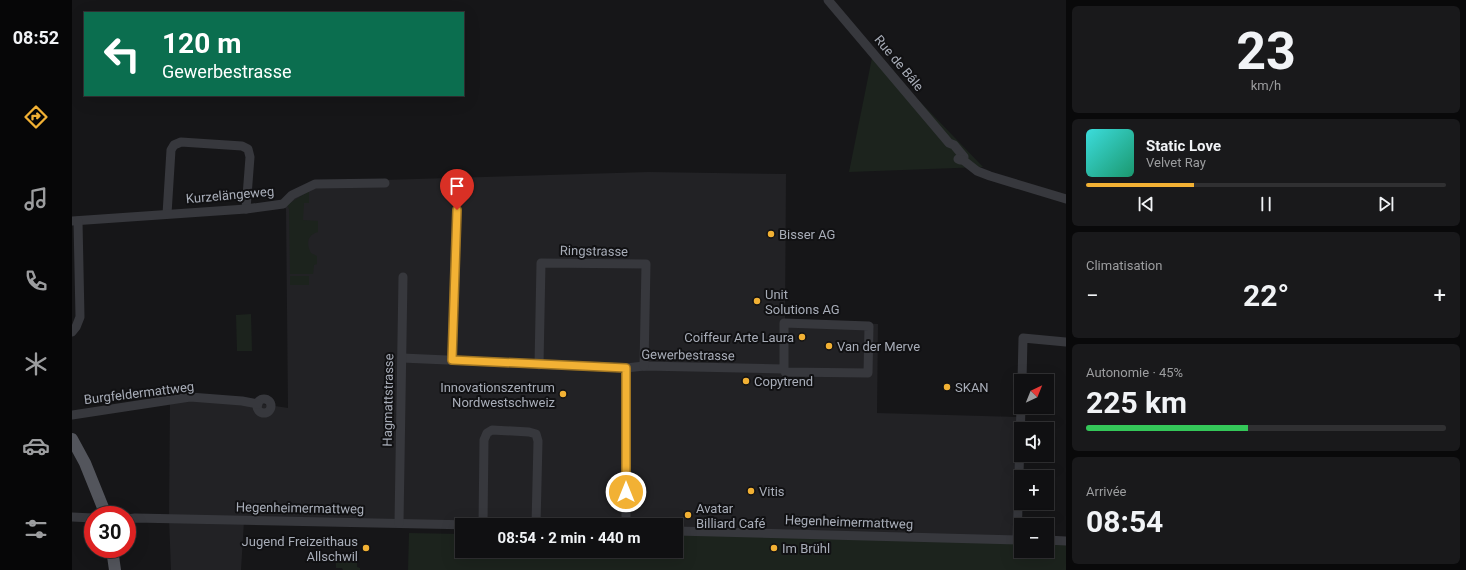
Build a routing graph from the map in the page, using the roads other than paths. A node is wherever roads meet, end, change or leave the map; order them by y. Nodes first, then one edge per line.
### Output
1 (828, 0) edge
2 (385, 183) dead end
3 (1066, 199) edge
4 (246, 208) junction
5 (457, 210) dead end
6 (167, 214) junction
7 (75, 221) edge
8 (403, 277) dead end
9 (72, 332) edge
10 (1066, 342) edge
11 (402, 358) junction
12 (452, 360) junction
13 (539, 365) junction
14 (644, 366) junction
15 (626, 368) junction
16 (785, 372) dead end
17 (1022, 374) edge
18 (258, 404) dead end
19 (1021, 414) edge
20 (72, 415) edge
21 (72, 439) edge
22 (103, 506) edge
23 (72, 517) edge
24 (84, 518) edge
25 (136, 518) edge
26 (483, 518) edge
27 (536, 518) edge
28 (626, 518) edge
29 (1019, 518) edge
30 (399, 523) junction
31 (455, 525) edge
32 (683, 531) edge
33 (1014, 540) edge
34 (1054, 540) edge
35 (1066, 541) edge
36 (113, 558) edge
37 (115, 570) edge

1 - 3 street, Rue de Bâle
2 - 4 street, Kurzelängeweg
4 - 6 street, Kurzelängeweg
4 - 6 street
5 - 12 street
6 - 7 street, Kurzelängeweg
7 - 9 street
8 - 11 street, Hagmattstrasse
10 - 17 street
11 - 12 street, Gewerbestrasse
11 - 30 street, Hagmattstrasse
12 - 13 street, Gewerbestrasse
13 - 14 street, Ringstrasse
13 - 15 street, Gewerbestrasse
14 - 15 street, Gewerbestrasse
14 - 16 street, Gewerbestrasse
15 - 28 street
18 - 20 street, Burgfeldermattweg
19 - 29 street
21 - 22 main road
23 - 24 street
25 - 30 street, Hegenheimermattweg
26 - 27 street
30 - 31 street, Hegenheimermattweg
32 - 33 street, Hegenheimermattweg
34 - 35 street
36 - 37 main road

